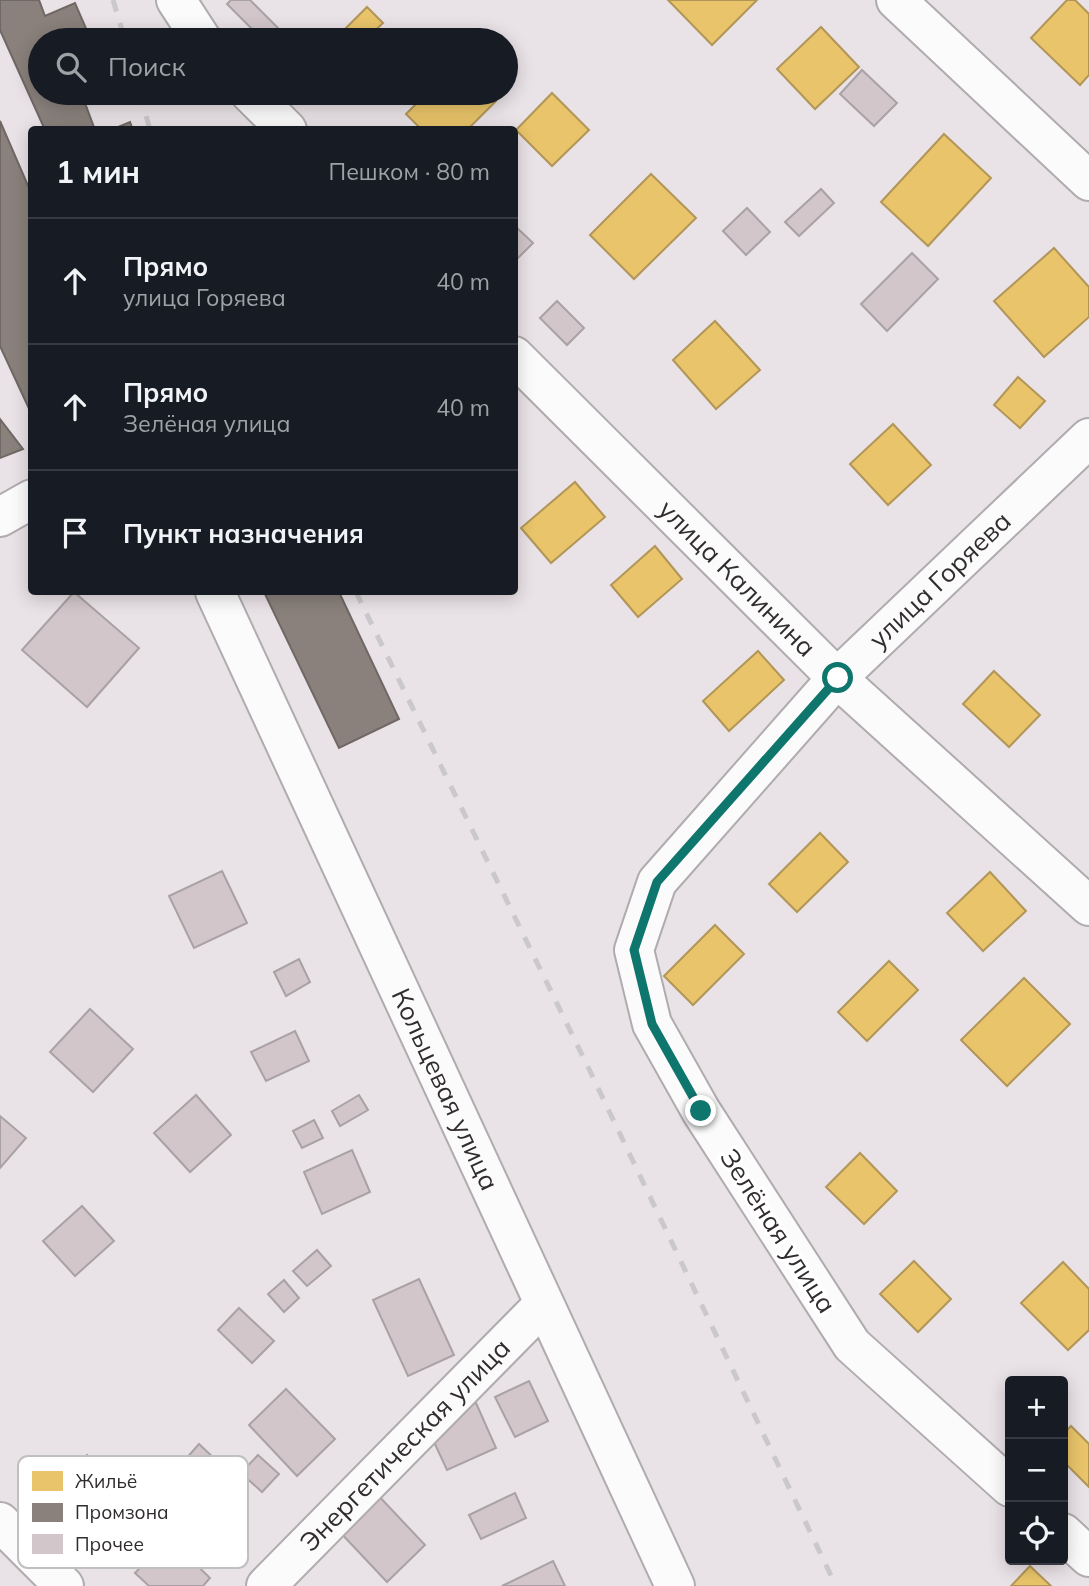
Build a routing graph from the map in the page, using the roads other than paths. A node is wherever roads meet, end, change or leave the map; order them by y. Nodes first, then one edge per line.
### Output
1 (176, 0) edge
2 (896, 0) edge
3 (194, 28) edge
4 (262, 105) edge
5 (283, 126) edge
6 (1089, 181) edge
7 (518, 360) edge
8 (1089, 438) edge
9 (28, 501) edge
10 (0, 517) edge
11 (216, 595) edge
12 (838, 678) junction
13 (657, 882) joint
14 (1089, 906) edge
15 (543, 1305) junction
16 (1005, 1482) edge
17 (0, 1522) edge
18 (1068, 1538) edge
19 (18, 1540) edge
20 (1089, 1557) edge
21 (46, 1568) edge
22 (64, 1586) edge
23 (266, 1586) edge
24 (675, 1586) edge

1 - 3 street
2 - 6 street
4 - 5 street
7 - 12 street, улица Калинина
8 - 12 street, улица Горяева
9 - 10 street
11 - 15 street, Кольцевая улица
12 - 13 street, улица Горяева
12 - 14 street, улица Калинина
13 - 16 street, Зелёная улица
15 - 23 street, Энергетическая улица
15 - 24 street, Кольцевая улица
17 - 19 street
18 - 20 street
21 - 22 street

